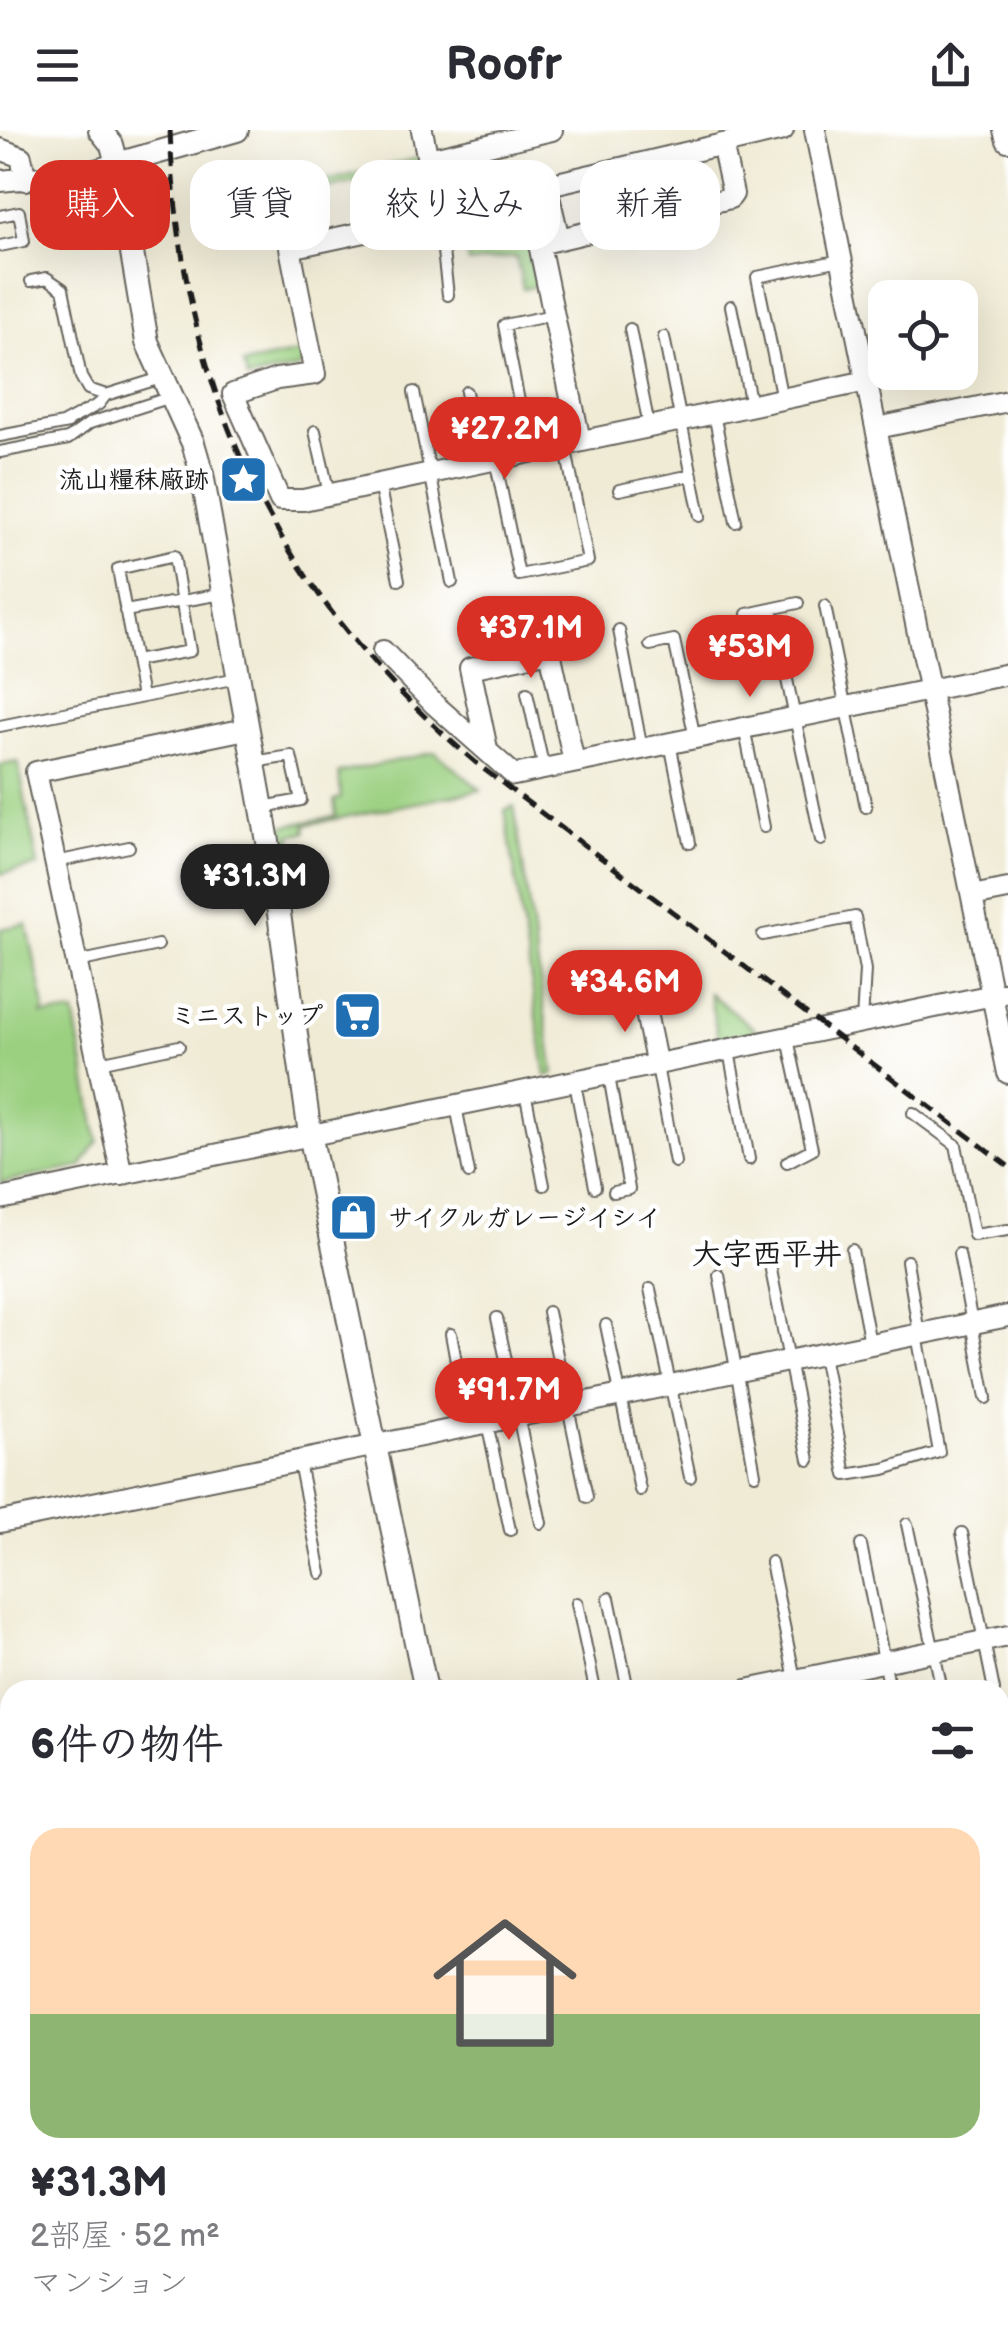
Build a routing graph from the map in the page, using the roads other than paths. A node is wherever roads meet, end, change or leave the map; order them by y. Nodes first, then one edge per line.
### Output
1 (100, 130) edge
2 (237, 130) edge
3 (422, 130) edge
4 (552, 130) edge
5 (782, 130) edge
6 (815, 130) edge
7 (1005, 130) edge
8 (1008, 140) edge
9 (722, 144) junction
10 (0, 149) edge
11 (429, 159) joint
12 (115, 160) edge
13 (130, 160) edge
14 (30, 179) edge
15 (26, 180) junction
16 (0, 181) edge
17 (560, 182) edge
18 (0, 216) edge
19 (350, 235) edge
20 (560, 240) edge
21 (0, 246) edge
22 (129, 250) edge
23 (443, 250) edge
24 (541, 250) edge
25 (842, 260) junction
26 (31, 280) dead end
27 (448, 295) dead end
28 (731, 306) dead end
29 (554, 314) junction
30 (630, 329) dead end
31 (664, 337) dead end
32 (867, 381) junction
33 (166, 387) junction
34 (414, 392) dead end
35 (466, 392) dead end
36 (106, 396) junction
37 (782, 398) junction
38 (1008, 401) edge
39 (751, 405) junction
40 (714, 413) junction
41 (681, 420) junction
42 (64, 422) junction
43 (90, 423) junction
44 (649, 426) junction
45 (877, 428) junction
46 (314, 431) dead end
47 (0, 436) edge
48 (573, 443) junction
49 (0, 452) edge
50 (529, 452) junction
51 (488, 461) junction
52 (430, 473) junction
53 (692, 475) junction
54 (379, 484) junction
55 (619, 490) dead end
56 (329, 494) junction
57 (700, 516) dead end
58 (736, 522) dead end
59 (398, 580) dead end
60 (452, 582) dead end
61 (223, 594) junction
62 (182, 600) junction
63 (798, 603) dead end
64 (825, 606) dead end
65 (772, 609) junction
66 (125, 611) junction
67 (747, 614) dead end
68 (619, 630) dead end
69 (650, 645) dead end
70 (383, 651) dead end
71 (135, 661) junction
72 (1008, 674) edge
73 (237, 678) junction
74 (931, 690) junction
75 (527, 693) dead end
76 (142, 696) junction
77 (846, 706) junction
78 (796, 717) junction
79 (0, 726) edge
80 (744, 727) junction
81 (246, 729) junction
82 (694, 738) junction
83 (670, 743) junction
84 (487, 749) junction
85 (642, 749) junction
86 (252, 762) junction
87 (574, 762) junction
88 (544, 768) junction
89 (260, 807) junction
90 (866, 807) dead end
91 (764, 827) dead end
92 (821, 840) dead end
93 (690, 842) dead end
94 (129, 846) dead end
95 (55, 862) junction
96 (1008, 888) edge
97 (972, 896) junction
98 (763, 935) dead end
99 (158, 945) dead end
100 (76, 962) junction
101 (642, 993) dead end
102 (1000, 994) edge
103 (862, 1024) junction
104 (788, 1039) junction
105 (179, 1046) dead end
106 (729, 1051) junction
107 (98, 1064) junction
108 (657, 1066) junction
109 (1008, 1073) edge
110 (610, 1076) junction
111 (576, 1083) junction
112 (525, 1092) junction
113 (455, 1104) junction
114 (913, 1113) dead end
115 (310, 1134) junction
116 (749, 1159) dead end
117 (675, 1162) dead end
118 (786, 1162) dead end
119 (470, 1173) dead end
120 (122, 1174) junction
121 (544, 1185) dead end
122 (595, 1187) dead end
123 (614, 1192) dead end
124 (0, 1200) edge
125 (1008, 1230) edge
126 (852, 1250) dead end
127 (959, 1254) dead end
128 (907, 1261) dead end
129 (771, 1270) dead end
130 (719, 1275) dead end
131 (650, 1289) dead end
132 (548, 1312) dead end
133 (1008, 1316) edge
134 (498, 1318) dead end
135 (972, 1322) junction
136 (606, 1325) dead end
137 (451, 1334) dead end
138 (918, 1334) junction
139 (870, 1343) junction
140 (823, 1354) junction
141 (787, 1360) junction
142 (735, 1370) junction
143 (670, 1382) junction
144 (620, 1394) junction
145 (986, 1398) dead end
146 (567, 1406) junction
147 (518, 1415) junction
148 (478, 1425) junction
149 (374, 1446) junction
150 (809, 1460) dead end
151 (299, 1462) junction
152 (755, 1474) dead end
153 (690, 1477) dead end
154 (640, 1490) dead end
155 (587, 1498) dead end
156 (0, 1522) edge
157 (542, 1523) dead end
158 (907, 1524) dead end
159 (510, 1530) dead end
160 (962, 1533) dead end
161 (861, 1545) dead end
162 (771, 1562) dead end
163 (322, 1573) dead end
164 (609, 1598) dead end
165 (577, 1602) dead end
166 (1008, 1636) edge
167 (985, 1640) junction
168 (934, 1651) junction
169 (884, 1661) junction
170 (424, 1680) edge
171 (593, 1680) edge
172 (626, 1680) edge
173 (787, 1680) edge
174 (805, 1680) edge
175 (888, 1680) edge
176 (940, 1680) edge
177 (992, 1680) edge

1 - 12 street
2 - 13 street
3 - 11 street
4 - 11 street
5 - 9 street
6 - 25 street
7 - 8 street
9 - 17 street
9 - 20 street
10 - 15 street
14 - 15 street
15 - 16 street
18 - 21 lane
19 - 56 street
22 - 33 street
23 - 27 lane
24 - 29 street
25 - 32 street
25 - 37 lane
26 - 36 lane
28 - 39 lane
29 - 48 street
29 - 50 lane
30 - 44 lane
31 - 41 lane
32 - 37 street
32 - 45 street
33 - 36 lane
33 - 43 lane
33 - 61 street
34 - 52 lane
35 - 51 lane
36 - 42 lane
37 - 39 street
38 - 45 street
39 - 40 street
40 - 41 street
40 - 58 lane
41 - 44 street
41 - 53 lane
42 - 43 lane
42 - 47 lane
43 - 49 lane
44 - 48 street
45 - 74 street
46 - 56 lane
48 - 50 street
48 - 51 lane
50 - 51 street
51 - 52 street
52 - 54 street
52 - 60 lane
53 - 55 lane
53 - 57 lane
54 - 56 street
54 - 59 lane
61 - 62 lane
61 - 73 street
62 - 66 lane
62 - 66 lane
62 - 71 lane
63 - 65 lane
64 - 77 lane
65 - 67 lane
65 - 78 lane
66 - 71 lane
68 - 85 lane
69 - 82 lane
70 - 84 street
71 - 76 lane
72 - 74 street
73 - 76 lane
73 - 81 street
74 - 77 street
74 - 97 street
75 - 88 lane
76 - 79 lane
77 - 78 street
77 - 90 lane
78 - 80 street
78 - 92 lane
80 - 82 street
80 - 91 lane
81 - 86 street
81 - 95 street
82 - 83 street
83 - 85 street
83 - 93 lane
84 - 87 street
84 - 88 street
85 - 87 street
86 - 89 street
86 - 89 lane
87 - 88 street
89 - 115 street
94 - 95 lane
95 - 100 street
96 - 97 street
97 - 102 street
98 - 103 lane
99 - 100 lane
100 - 107 street
101 - 108 street
102 - 103 street
102 - 109 street
103 - 104 street
104 - 106 street
104 - 118 lane
105 - 107 lane
106 - 108 street
106 - 116 lane
107 - 120 street
108 - 110 street
108 - 117 lane
110 - 111 street
110 - 123 lane
111 - 112 street
111 - 122 lane
112 - 113 street
112 - 121 lane
113 - 115 street
113 - 119 lane
114 - 125 lane
115 - 120 street
115 - 149 street
120 - 124 street
126 - 139 lane
127 - 135 lane
128 - 138 lane
129 - 141 lane
130 - 142 lane
131 - 143 lane
132 - 146 lane
133 - 135 street
134 - 147 lane
135 - 138 street
135 - 145 lane
136 - 144 lane
137 - 148 lane
138 - 139 street
138 - 140 lane
139 - 140 street
140 - 141 street
141 - 142 street
141 - 150 lane
142 - 143 street
142 - 152 lane
143 - 144 street
143 - 153 lane
144 - 146 street
144 - 154 lane
146 - 147 street
146 - 155 lane
147 - 148 street
147 - 157 lane
148 - 149 street
148 - 159 lane
149 - 151 street
149 - 170 street
151 - 156 street
151 - 163 lane
158 - 168 lane
160 - 167 lane
161 - 169 lane
162 - 173 lane
164 - 172 lane
165 - 171 lane
166 - 167 street
167 - 168 street
167 - 177 lane
168 - 169 street
168 - 176 lane
169 - 174 street
169 - 175 lane

